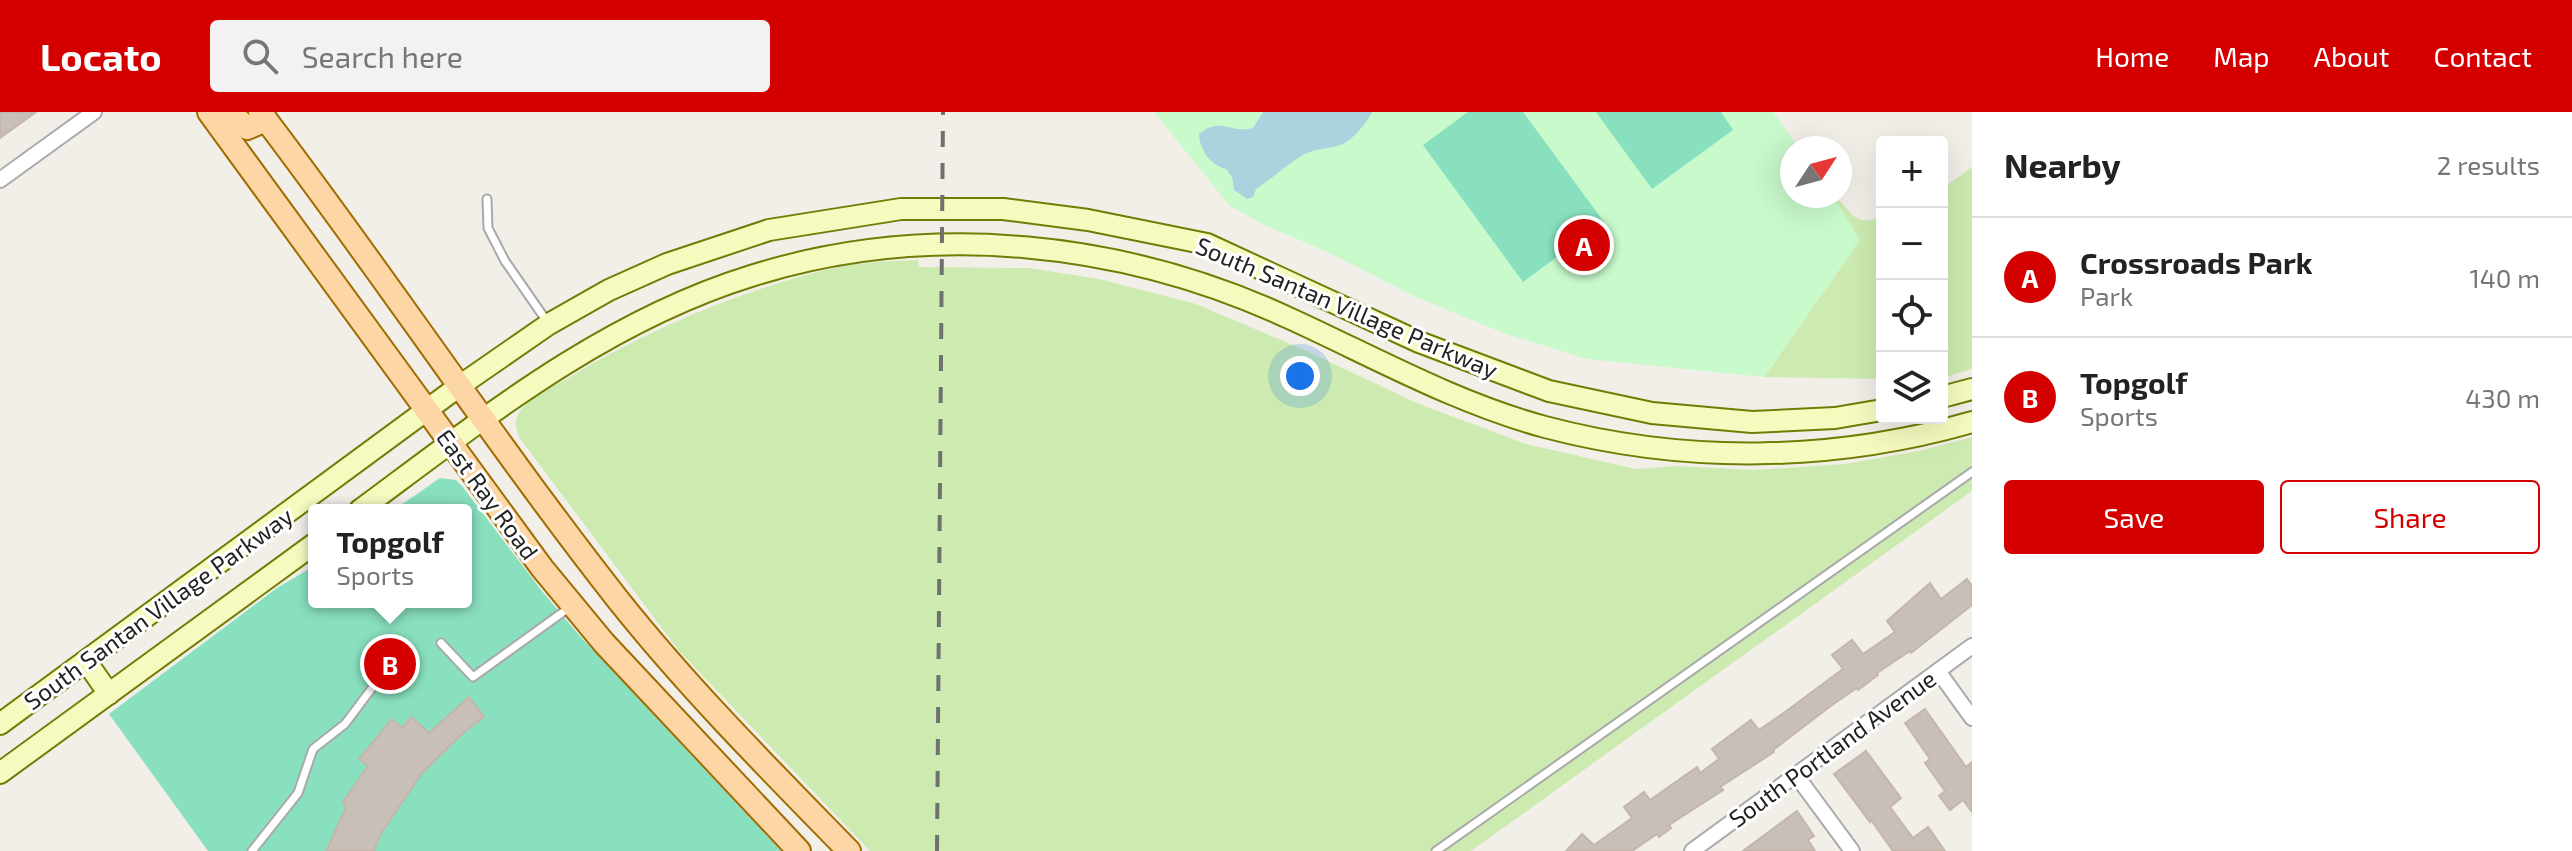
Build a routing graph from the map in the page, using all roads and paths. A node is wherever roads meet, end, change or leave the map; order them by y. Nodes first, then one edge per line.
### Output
1 (94, 112) edge
2 (209, 112) edge
3 (230, 112) edge
4 (263, 116) edge
5 (0, 180) edge
6 (487, 199) dead end
7 (549, 324) junction
8 (458, 387) junction
9 (1972, 389) edge
10 (1948, 395) edge
11 (427, 410) junction
12 (1876, 411) edge
13 (482, 420) junction
14 (1972, 422) edge
15 (451, 443) junction
16 (1972, 472) edge
17 (368, 504) edge
18 (308, 548) edge
19 (572, 605) junction
20 (441, 643) dead end
21 (1972, 646) edge
22 (86, 661) junction
23 (1938, 671) junction
24 (372, 688) dead end
25 (109, 694) junction
26 (1972, 718) edge
27 (0, 724) edge
28 (0, 773) edge
29 (1796, 775) junction
30 (252, 851) edge
31 (799, 851) edge
32 (849, 851) edge
33 (1436, 851) edge
34 (1692, 851) edge
35 (1852, 851) edge

1 - 5 street
2 - 11 main road, East Ray Road
3 - 4 main road
4 - 8 main road, East Ray Road
6 - 7 lane
7 - 8 main road, South Santan Village Parkway
7 - 12 main road, South Santan Village Parkway
8 - 11 main road, South Santan Village Parkway
8 - 13 main road, East Ray Road
9 - 10 main road
11 - 15 main road, East Ray Road
11 - 22 main road, South Santan Village Parkway
13 - 14 main road, South Santan Village Parkway
13 - 15 main road, South Santan Village Parkway
13 - 32 main road, East Ray Road
15 - 17 main road, South Santan Village Parkway
15 - 19 main road, East Ray Road
16 - 33 lane
18 - 25 main road, South Santan Village Parkway
19 - 20 lane
19 - 31 main road, East Ray Road
21 - 23 street, South Portland Avenue
22 - 25 main road
22 - 27 main road, South Santan Village Parkway
23 - 26 street
23 - 29 street, South Portland Avenue
24 - 30 lane
25 - 28 main road, South Santan Village Parkway
29 - 34 street, South Portland Avenue
29 - 35 street

